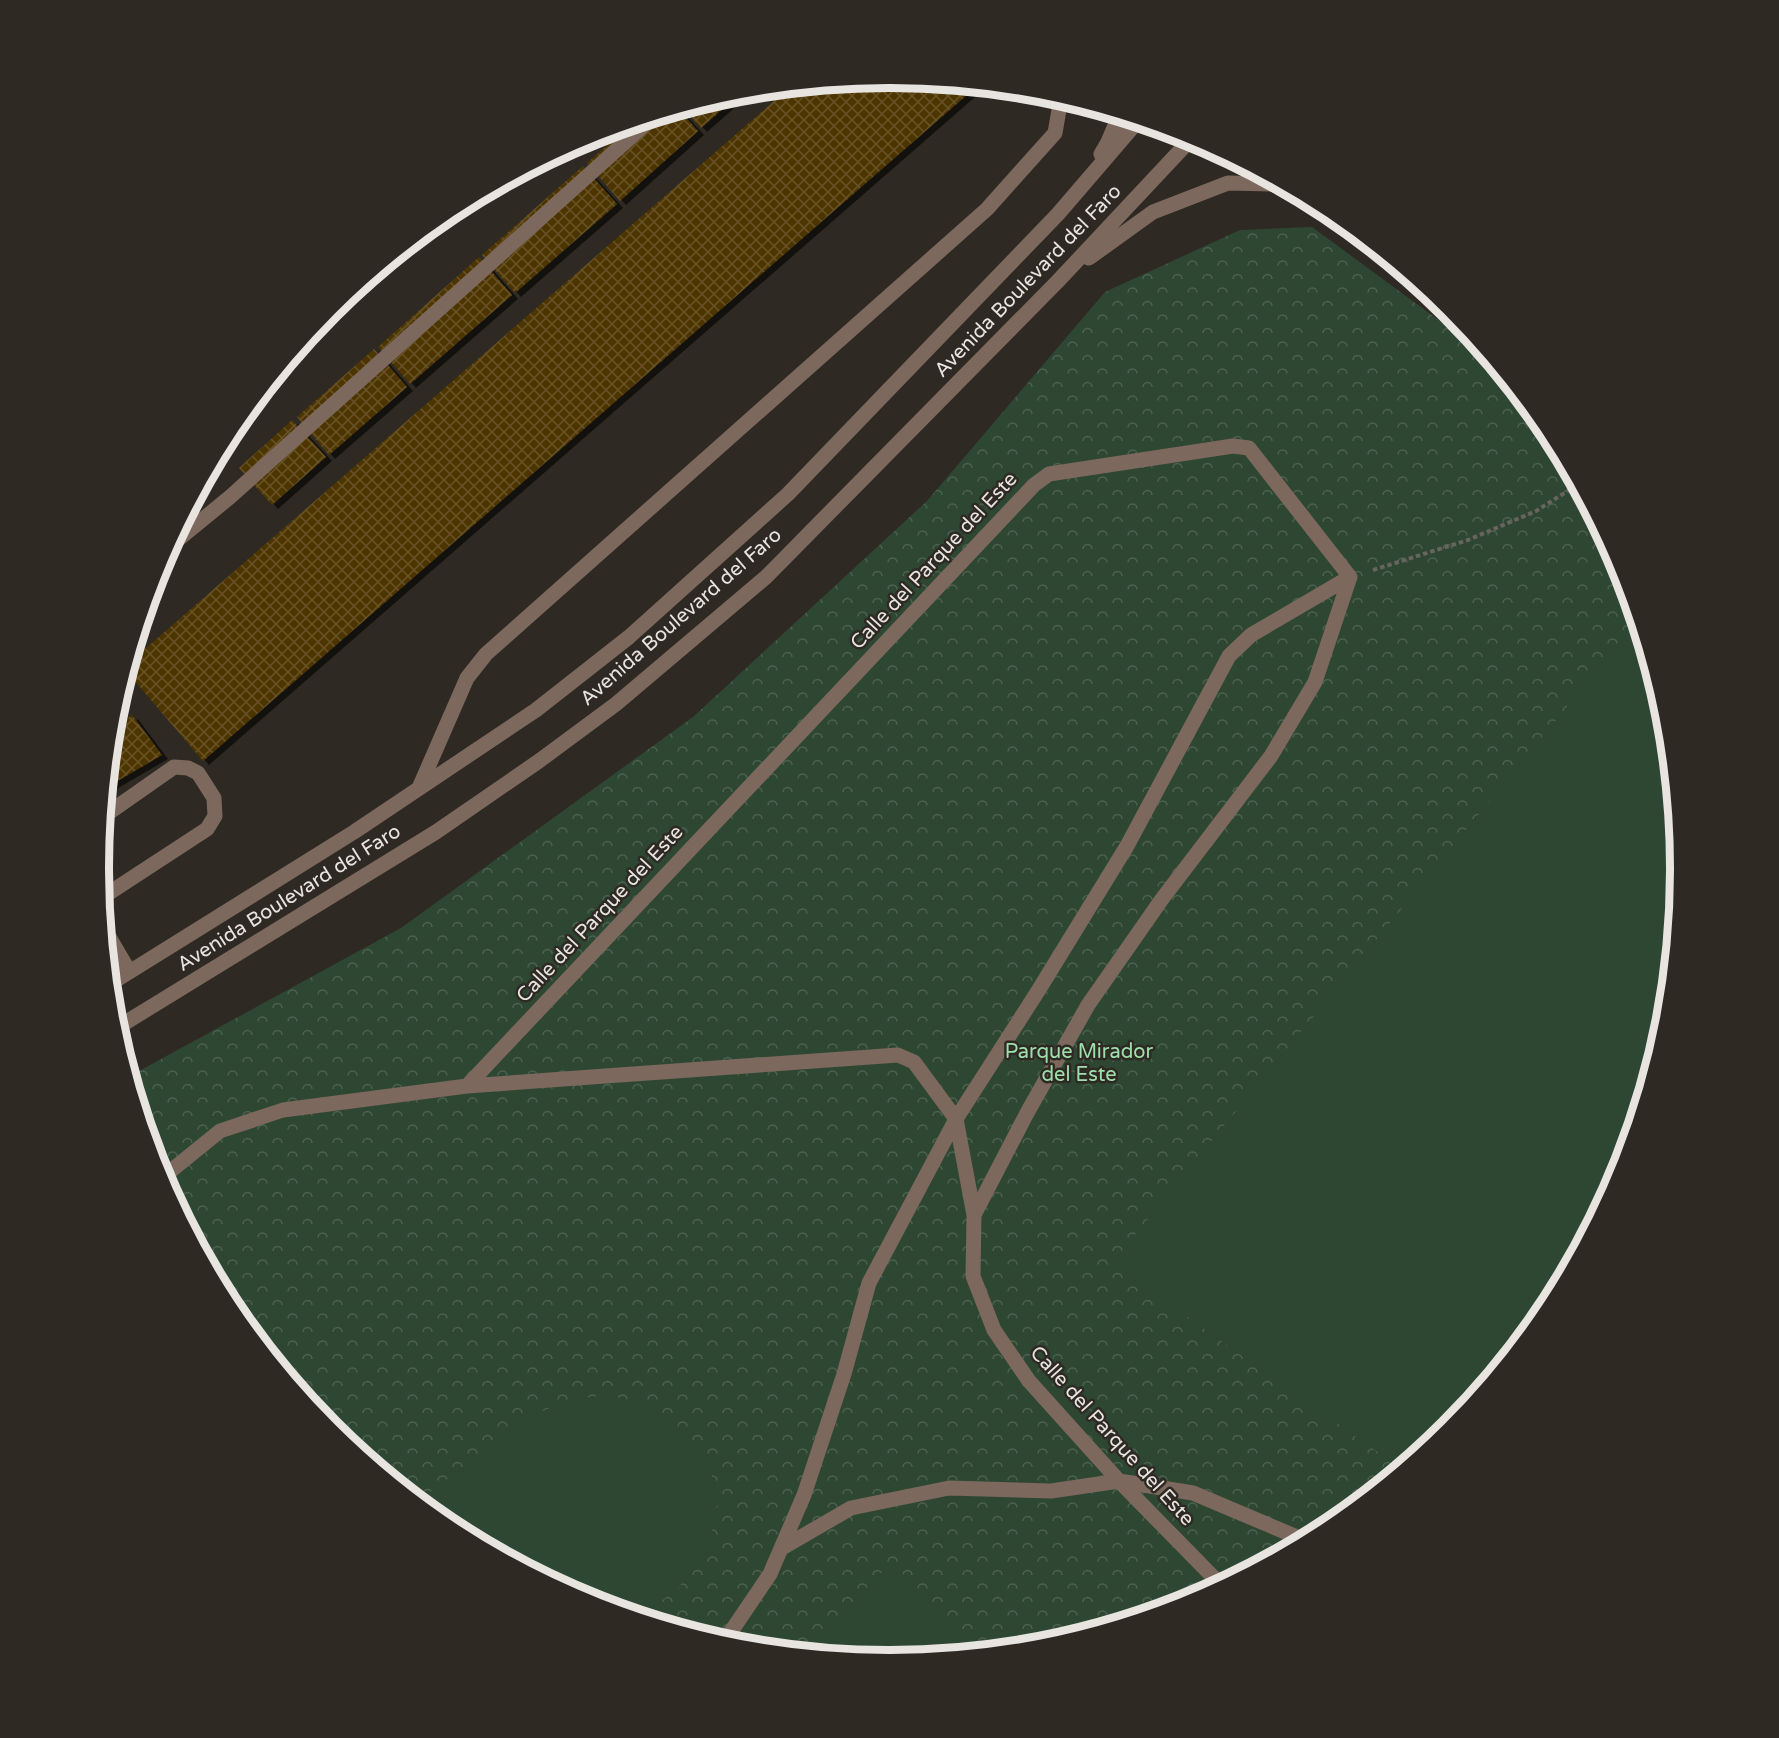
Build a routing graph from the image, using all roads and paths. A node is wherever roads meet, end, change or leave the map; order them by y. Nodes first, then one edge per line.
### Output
1 (1059, 107) edge
2 (1116, 123) edge
3 (1132, 128) edge
4 (639, 130) edge
5 (1184, 147) edge
6 (1263, 184) edge
7 (1058, 214) junction
8 (1058, 281) junction
9 (1571, 489) edge
10 (184, 535) edge
11 (1350, 577) junction
12 (419, 788) junction
13 (112, 811) edge
14 (110, 893) edge
15 (113, 944) edge
16 (129, 971) junction
17 (117, 979) edge
18 (125, 1024) edge
19 (467, 1086) junction
20 (956, 1119) junction
21 (170, 1172) edge
22 (974, 1215) junction
23 (1119, 1481) junction
24 (1294, 1536) edge
25 (782, 1548) junction
26 (1214, 1578) edge
27 (730, 1633) edge

1 - 12 street
2 - 7 street
3 - 7 street, Avenida Boulevard del Faro
4 - 10 street
5 - 8 street, Avenida Boulevard del Faro
6 - 8 street
7 - 12 street, Avenida Boulevard del Faro
8 - 18 street, Avenida Boulevard del Faro
9 - 11 path
11 - 19 street, Calle del Parque del Este
11 - 20 street
11 - 22 street
12 - 16 street, Avenida Boulevard del Faro
13 - 14 street
15 - 16 street
16 - 17 street, Avenida Boulevard del Faro
19 - 20 street
19 - 21 street
20 - 22 street, Calle del Parque del Este
20 - 25 street
22 - 23 street, Calle del Parque del Este
23 - 24 street
23 - 25 street
23 - 26 street, Calle del Parque del Este
25 - 27 street

